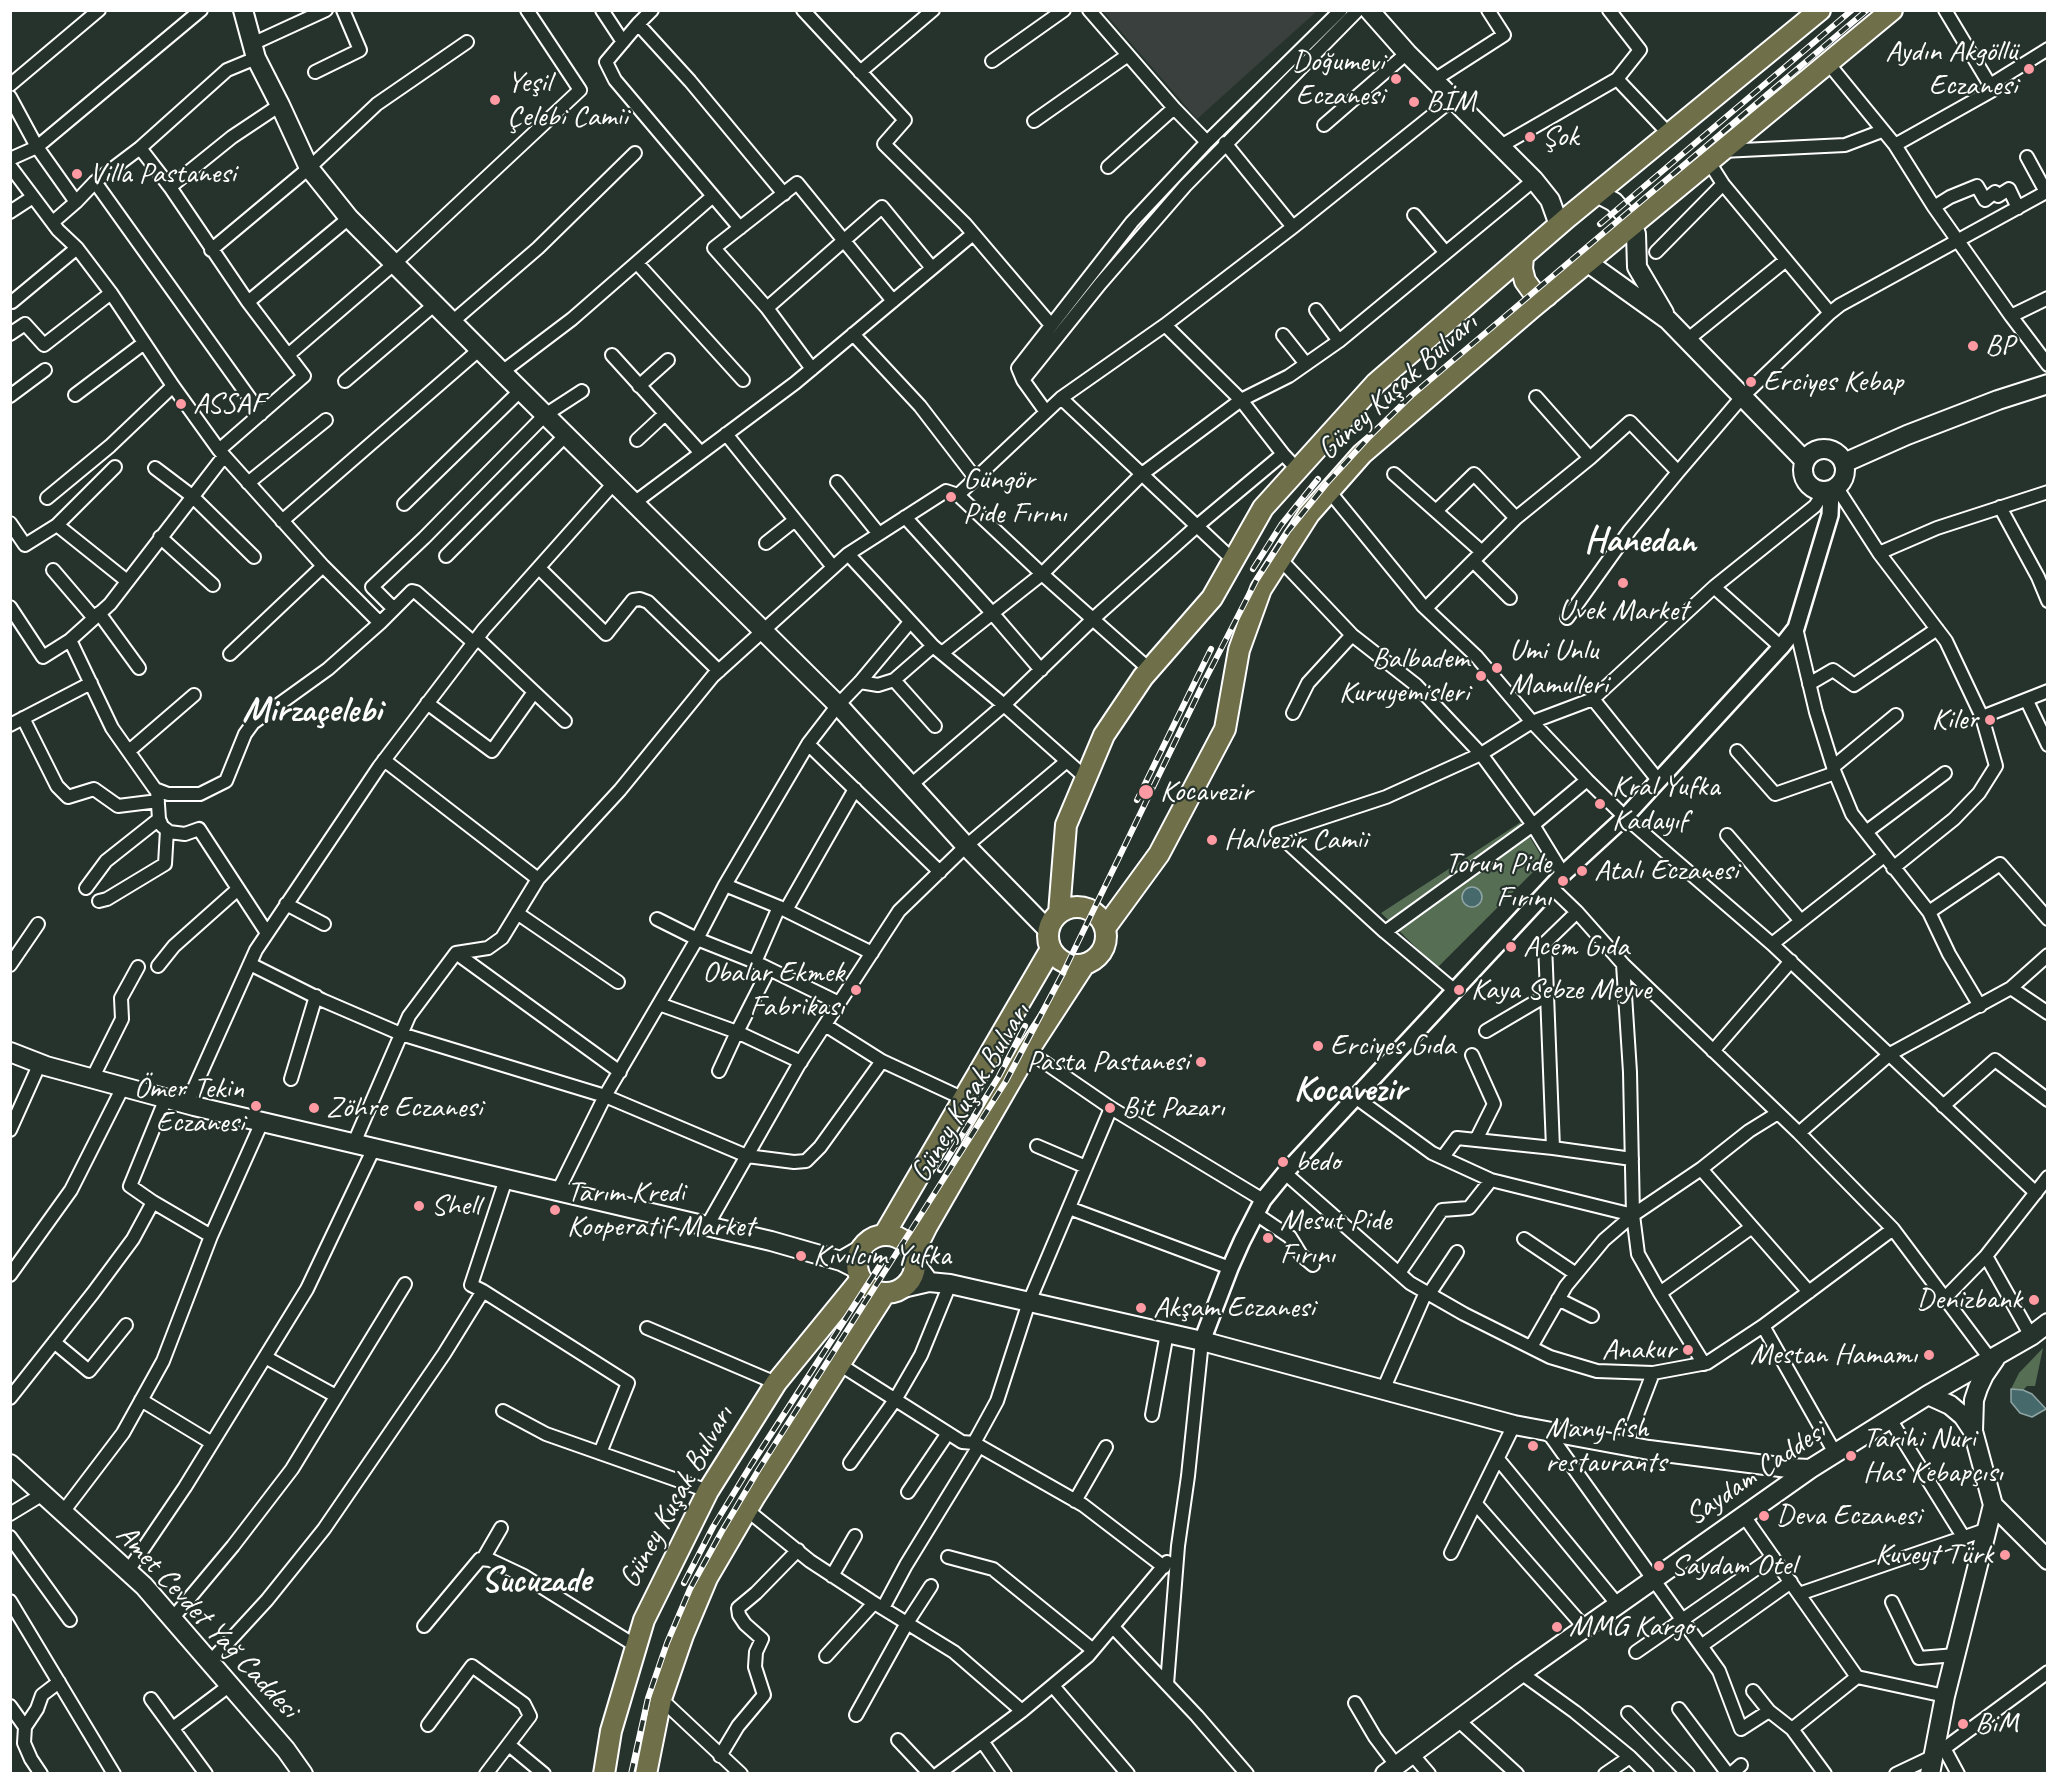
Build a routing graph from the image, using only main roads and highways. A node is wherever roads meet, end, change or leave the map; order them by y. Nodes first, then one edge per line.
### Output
1 (243, 10) edge
2 (1369, 10) edge
3 (1892, 10) edge
4 (1807, 14) edge
5 (1597, 193) junction
6 (1567, 219) junction
7 (1632, 225) junction
8 (1523, 256) junction
9 (1587, 262) junction
10 (1547, 296) junction
11 (1668, 320) junction
12 (2048, 384) edge
13 (1805, 460) junction
14 (1844, 463) junction
15 (1059, 913) junction
16 (1105, 928) junction
17 (1049, 940) junction
18 (1084, 965) junction
19 (10, 1052) edge
20 (884, 1235) junction
21 (914, 1259) junction
22 (855, 1265) junction
23 (929, 1282) junction
24 (894, 1291) junction
25 (2048, 1323) edge
26 (1995, 1358) junction
27 (1928, 1395) junction
28 (1973, 1431) junction
29 (10, 1464) edge
30 (1810, 1469) junction
31 (1993, 1505) junction
32 (2048, 1560) edge
33 (1936, 1759) edge
34 (1391, 1769) edge
35 (303, 1773) edge
36 (604, 1773) edge
37 (646, 1773) edge

1 - 17 main road
2 - 6 main road
3 - 7 main road, Güney Kuşak Bulvarı
4 - 5 main road, Güney Kuşak Bulvarı
5 - 6 main road, Güney Kuşak Bulvarı
5 - 7 main road
6 - 8 main road, Güney Kuşak Bulvarı
7 - 9 main road, Güney Kuşak Bulvarı
7 - 11 main road
8 - 10 main road
8 - 15 main road, Güney Kuşak Bulvarı
9 - 10 main road, Güney Kuşak Bulvarı
9 - 11 main road
10 - 16 main road, Güney Kuşak Bulvarı
11 - 13 main road
12 - 14 main road
13 - 14 main road
13 - 14 main road
15 - 16 main road
15 - 17 main road
16 - 18 main road
17 - 18 main road
17 - 20 main road, Güney Kuşak Bulvarı
18 - 21 main road, Güney Kuşak Bulvarı
19 - 22 main road
20 - 21 main road
20 - 22 main road
21 - 23 main road
21 - 24 main road
22 - 24 main road
22 - 36 main road, Güney Kuşak Bulvarı
23 - 24 main road
23 - 30 main road
24 - 37 main road
25 - 26 main road, Saydam Caddesi
26 - 27 main road, Saydam Caddesi
26 - 28 main road
27 - 28 main road
27 - 30 main road, Saydam Caddesi
28 - 31 main road
29 - 35 main road, Amet Cevdet Yağ Caddesi
30 - 34 main road, Saydam Caddesi
31 - 32 main road
31 - 33 main road

